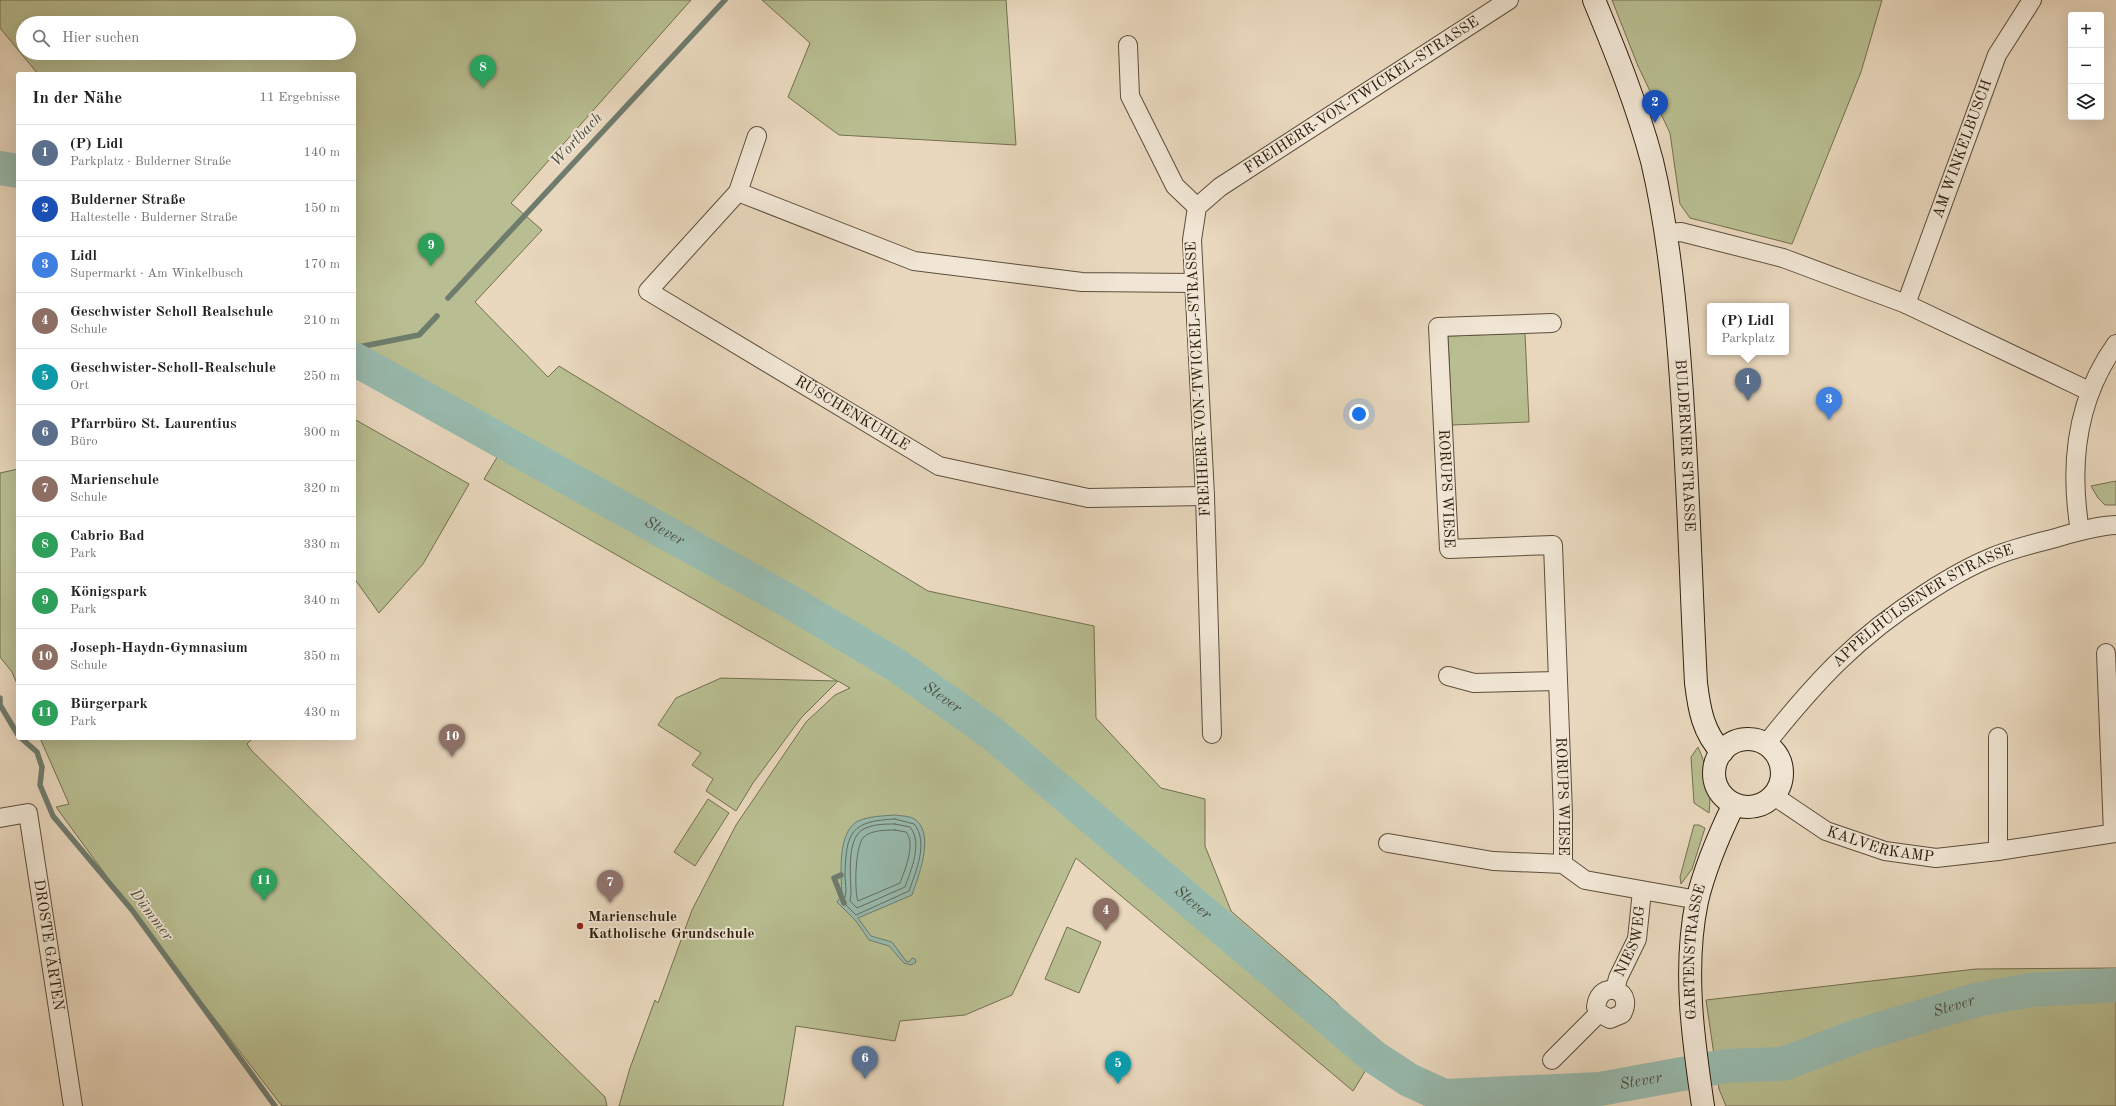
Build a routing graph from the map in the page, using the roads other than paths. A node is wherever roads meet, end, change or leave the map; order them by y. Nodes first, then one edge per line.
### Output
1 (1509, 0) edge
2 (1594, 0) edge
3 (2032, 0) edge
4 (1128, 45) dead end
5 (757, 136) dead end
6 (738, 192) junction
7 (1197, 207) junction
8 (1666, 233) junction
9 (1194, 282) junction
10 (1906, 304) junction
11 (1552, 323) dead end
12 (2116, 344) edge
13 (2089, 391) junction
14 (1205, 496) junction
15 (2116, 525) edge
16 (2080, 531) junction
17 (2106, 653) dead end
18 (1448, 676) dead end
19 (1558, 681) junction
20 (1212, 734) dead end
21 (1998, 737) dead end
22 (1766, 744) junction
23 (1722, 752) junction
24 (1774, 796) junction
25 (1734, 804) junction
26 (0, 818) edge
27 (2115, 833) edge
28 (1388, 843) dead end
29 (1998, 851) junction
30 (1563, 864) junction
31 (1642, 891) junction
32 (1698, 900) junction
33 (1552, 1060) dead end
34 (1702, 1103) edge
35 (73, 1106) edge

1 - 7 street, FREIHERR-VON-TWICKEL-STRASSE
2 - 8 street, BULDERNER STRASSE
3 - 10 street, AM WINKELBUSCH
4 - 7 street
5 - 6 street, RÜSCHENKUHLE
6 - 9 street
6 - 14 street, RÜSCHENKUHLE
7 - 9 street, FREIHERR-VON-TWICKEL-STRASSE
8 - 10 street
8 - 23 street, BULDERNER STRASSE
9 - 14 street, FREIHERR-VON-TWICKEL-STRASSE
10 - 13 street
11 - 19 street, RORUPS WIESE
12 - 13 street
13 - 16 street
14 - 20 street, FREIHERR-VON-TWICKEL-STRASSE
15 - 16 street, APPELHÜLSENER STRASSE
16 - 22 street, APPELHÜLSENER STRASSE
17 - 27 street, KALVERKAMP
18 - 19 street
19 - 30 street, RORUPS WIESE
21 - 29 street
22 - 23 street
22 - 24 street
23 - 25 street
24 - 25 street
24 - 29 street, KALVERKAMP
25 - 32 street, GARTENSTRASSE
26 - 35 street, DROSTE GÄRTEN
27 - 29 street, KALVERKAMP
28 - 30 street, RORUPS WIESE
30 - 31 street, RORUPS WIESE
31 - 32 street, RORUPS WIESE
31 - 33 street, NIESWEG
32 - 34 street, GARTENSTRASSE

